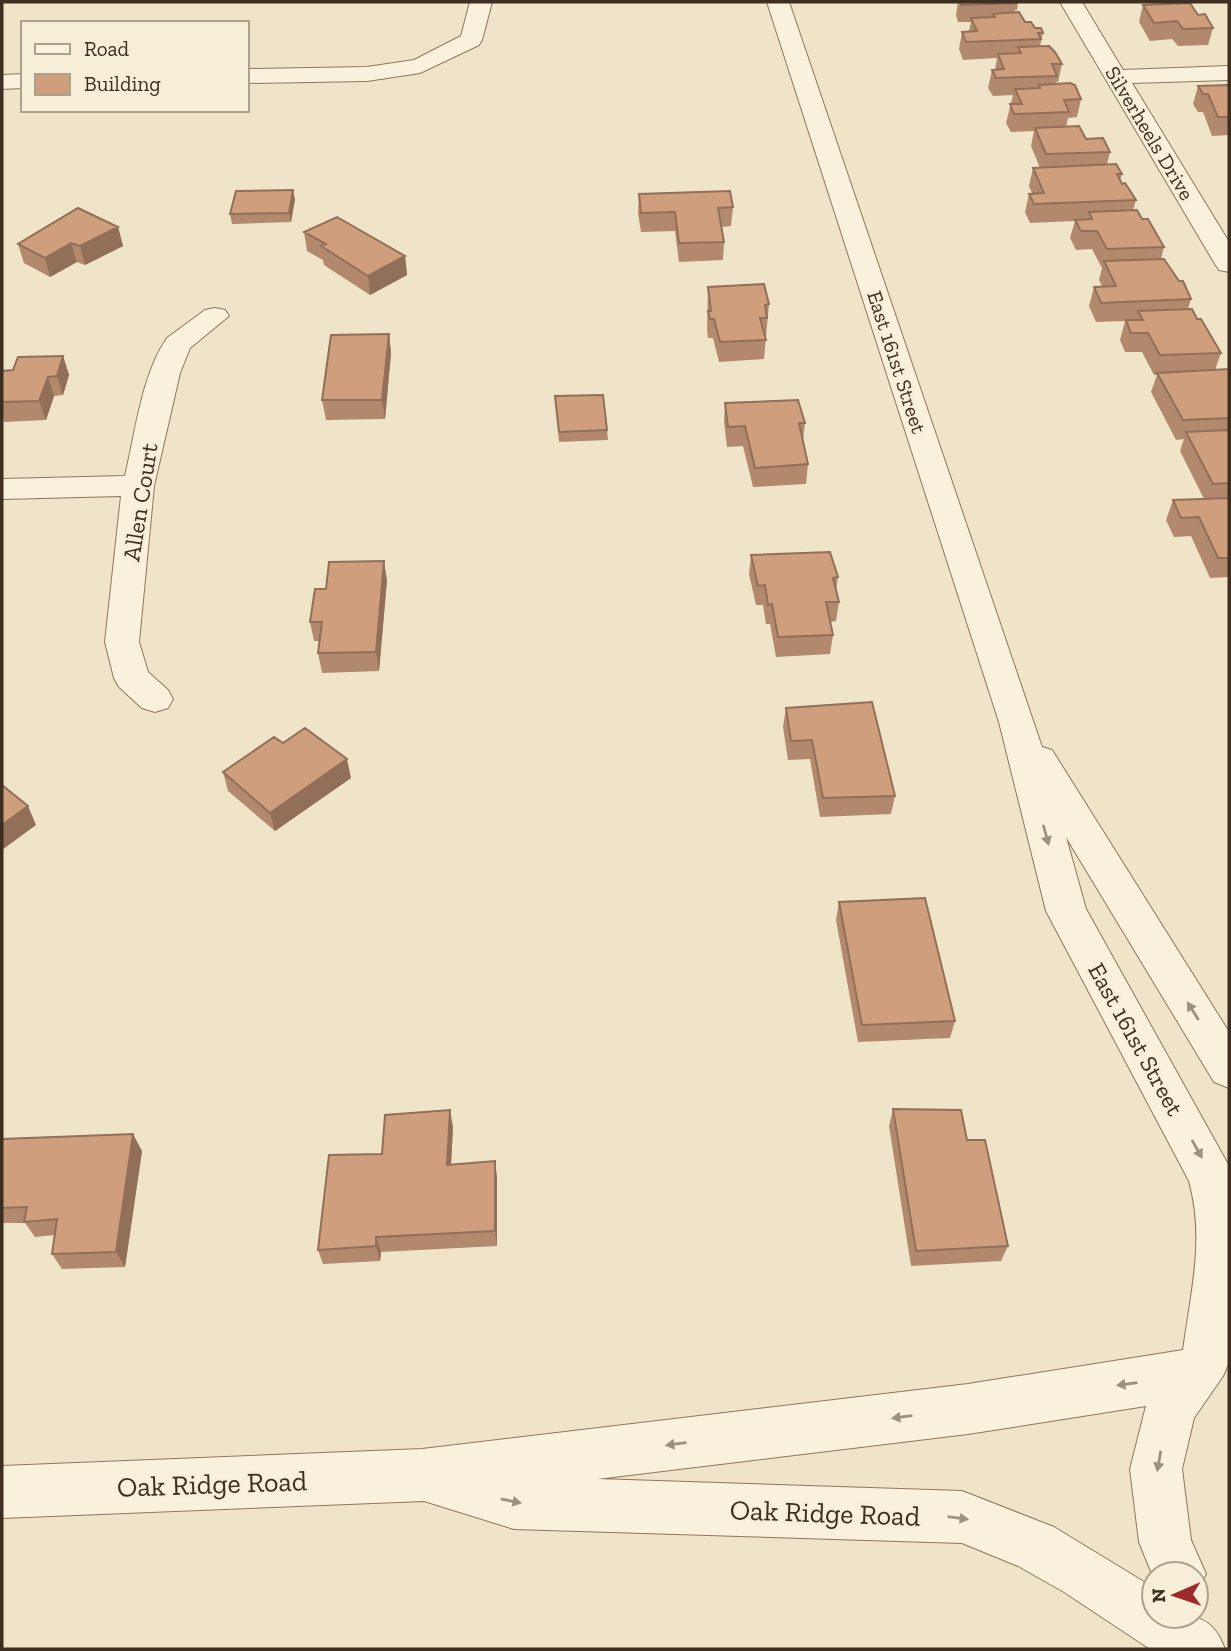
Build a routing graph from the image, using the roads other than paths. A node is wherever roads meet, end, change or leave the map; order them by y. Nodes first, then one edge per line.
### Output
1 (481, 2) edge
2 (778, 2) edge
3 (1071, 2) edge
4 (1229, 73) edge
5 (248, 76) edge
6 (1116, 77) junction
7 (21, 81) edge
8 (2, 82) edge
9 (1229, 264) edge
10 (215, 316) dead end
11 (138, 486) junction
12 (2, 489) edge
13 (155, 699) dead end
14 (1017, 722) junction
15 (1229, 1069) edge
16 (1210, 1360) edge
17 (422, 1475) junction
18 (2, 1492) edge
19 (1173, 1560) edge
20 (1209, 1630) edge
21 (1198, 1649) edge
22 (1224, 1649) edge

1 - 5 street
2 - 14 street, East 161st Street
3 - 6 street, Silverheels Drive
4 - 6 street
6 - 9 street, Silverheels Drive
7 - 8 street
10 - 11 street, Allen Court
11 - 12 street
11 - 13 street, Allen Court
15 -> 14 street, East 161st Street
14 -> 16 street, East 161st Street
16 -> 17 street, Oak Ridge Road
16 -> 19 street
17 - 18 street, Oak Ridge Road
17 -> 21 street, Oak Ridge Road
20 - 22 street

